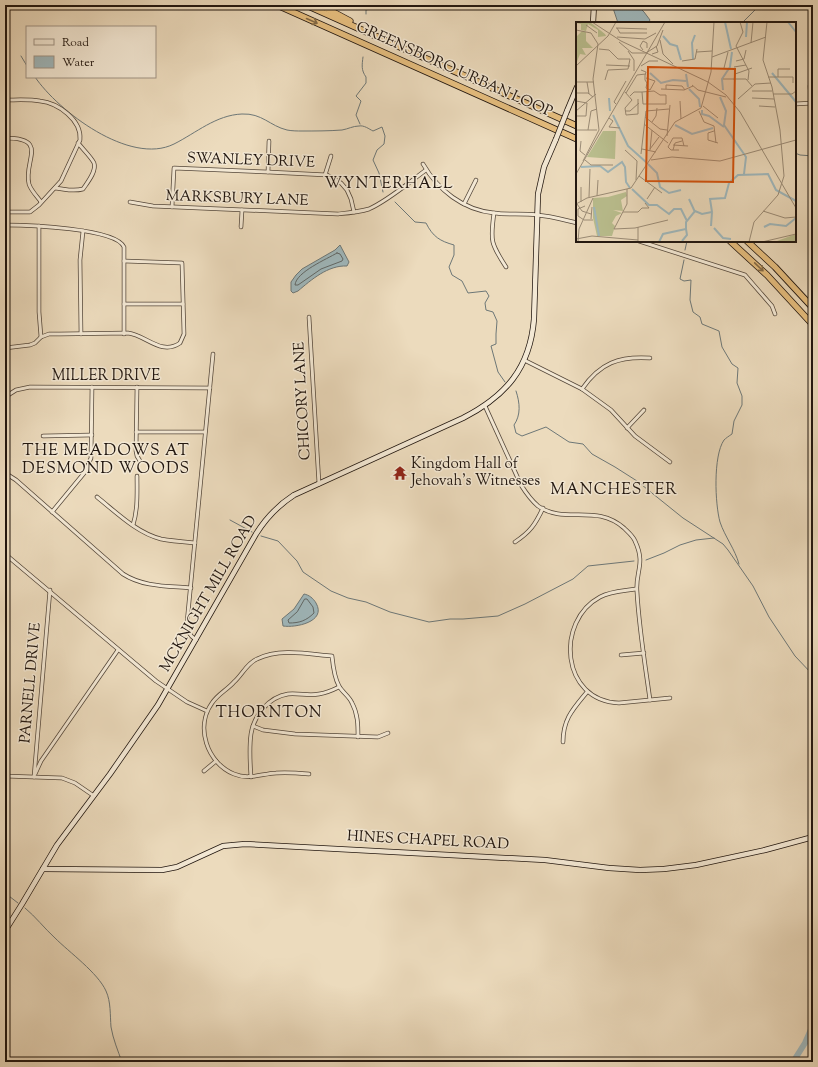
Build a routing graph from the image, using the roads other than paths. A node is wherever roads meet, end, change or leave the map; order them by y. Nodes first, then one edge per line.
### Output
1 (277, 5) edge
2 (306, 5) edge
3 (320, 5) edge
4 (594, 5) edge
5 (593, 22) edge
6 (396, 45) junction
7 (813, 74) edge
8 (576, 89) edge
9 (5, 100) edge
10 (812, 103) edge
11 (796, 104) edge
12 (576, 126) edge
13 (5, 138) edge
14 (576, 139) edge
15 (269, 141) dead end
16 (78, 143) junction
17 (330, 156) dead end
18 (423, 164) dead end
19 (426, 170) junction
20 (268, 172) junction
21 (325, 175) junction
22 (476, 180) dead end
23 (55, 188) junction
24 (42, 202) junction
25 (130, 202) dead end
26 (464, 204) junction
27 (172, 207) junction
28 (242, 210) junction
29 (5, 212) edge
30 (354, 212) junction
31 (494, 213) junction
32 (537, 215) junction
33 (576, 223) edge
34 (5, 225) edge
35 (39, 226) junction
36 (241, 227) dead end
37 (83, 231) junction
38 (642, 242) edge
39 (731, 242) edge
40 (748, 242) edge
41 (124, 261) junction
42 (506, 267) dead end
43 (124, 304) junction
44 (183, 304) junction
45 (813, 308) edge
46 (775, 314) dead end
47 (309, 317) dead end
48 (813, 325) edge
49 (81, 334) junction
50 (124, 334) junction
51 (41, 337) junction
52 (5, 348) edge
53 (213, 354) dead end
54 (650, 358) dead end
55 (524, 360) junction
56 (92, 387) junction
57 (137, 387) junction
58 (210, 388) junction
59 (582, 389) junction
60 (5, 397) edge
61 (485, 406) junction
62 (644, 410) dead end
63 (628, 428) junction
64 (136, 432) junction
65 (205, 432) junction
66 (92, 435) junction
67 (43, 436) dead end
68 (140, 461) dead end
69 (670, 462) dead end
70 (5, 473) edge
71 (137, 476) dead end
72 (319, 484) junction
73 (97, 497) dead end
74 (543, 508) junction
75 (52, 512) junction
76 (133, 525) junction
77 (515, 542) dead end
78 (195, 543) junction
79 (5, 554) edge
80 (191, 588) junction
81 (636, 589) junction
82 (50, 590) junction
83 (196, 640) junction
84 (118, 650) junction
85 (644, 653) junction
86 (620, 655) dead end
87 (339, 687) junction
88 (167, 690) junction
89 (587, 692) junction
90 (670, 698) dead end
91 (650, 700) junction
92 (207, 711) junction
93 (253, 726) junction
94 (388, 733) dead end
95 (358, 737) junction
96 (563, 742) dead end
97 (216, 761) junction
98 (204, 771) dead end
99 (309, 774) dead end
100 (5, 776) edge
101 (251, 777) junction
102 (34, 778) junction
103 (94, 796) junction
104 (813, 837) edge
105 (43, 869) junction
106 (5, 931) edge

1 -> 14 highway, GREENSBORO URBAN LOOP
2 - 6 highway, GREENSBORO URBAN LOOP
3 - 6 highway
4 - 5 street
6 - 12 highway, GREENSBORO URBAN LOOP
7 - 10 street
8 - 32 street, MCKNIGHT MILL ROAD, bridge
9 - 16 street
10 - 11 street
13 - 24 street
15 - 20 street
16 - 23 street
16 - 23 street
17 - 21 street
18 - 19 street
19 - 26 street
19 - 30 street, MARKSBURY LANE
20 - 21 street, SWANLEY DRIVE
20 - 27 street, SWANLEY DRIVE
21 - 30 street, SWANLEY DRIVE
22 - 26 street
23 - 24 street
24 - 29 street
25 - 27 street, MARKSBURY LANE
26 - 31 street
27 - 28 street, MARKSBURY LANE
28 - 30 street, MARKSBURY LANE
28 - 36 street
31 - 32 street
31 - 42 street
32 - 33 street
32 - 55 street, MCKNIGHT MILL ROAD
34 - 35 street
35 - 37 street
35 - 51 street
37 - 41 street
37 - 49 street
38 - 46 street
39 -> 48 highway
40 - 45 highway
41 - 43 street
41 - 44 street
43 - 44 street
43 - 50 street
44 - 50 street
47 - 72 street, CHICORY LANE
49 - 50 street
49 - 51 street
51 - 52 street
53 - 58 street
54 - 59 street
55 - 59 street
55 - 61 street, MCKNIGHT MILL ROAD
56 - 57 street, MILLER DRIVE
56 - 60 street, MILLER DRIVE
56 - 66 street
57 - 58 street, MILLER DRIVE
57 - 64 street
58 - 65 street
59 - 63 street
61 - 72 street, MCKNIGHT MILL ROAD
61 - 74 street
62 - 63 street
63 - 69 street
64 - 65 street
64 - 68 street
65 - 78 street
66 - 67 street
66 - 75 street
70 - 75 street
71 - 76 street
72 - 83 street, MCKNIGHT MILL ROAD
73 - 76 street
74 - 77 street
74 - 81 street
75 - 80 street
76 - 78 street
78 - 80 street
79 - 82 street
80 - 83 street
81 - 85 street
81 - 89 street
82 - 84 street
82 - 102 street, PARNELL DRIVE
83 - 88 street, MCKNIGHT MILL ROAD
84 - 88 street
84 - 102 street
85 - 86 street
85 - 91 street
87 - 92 street
87 - 93 street
87 - 95 street
88 - 92 street
88 - 103 street, MCKNIGHT MILL ROAD
89 - 91 street
89 - 96 street
90 - 91 street
92 - 97 street
93 - 95 street
93 - 101 street
94 - 95 street
97 - 98 street
97 - 101 street
99 - 101 street
100 - 102 street
102 - 103 street
103 - 105 street, MCKNIGHT MILL ROAD
104 - 105 street, HINES CHAPEL ROAD
105 - 106 street, MCKNIGHT MILL ROAD

